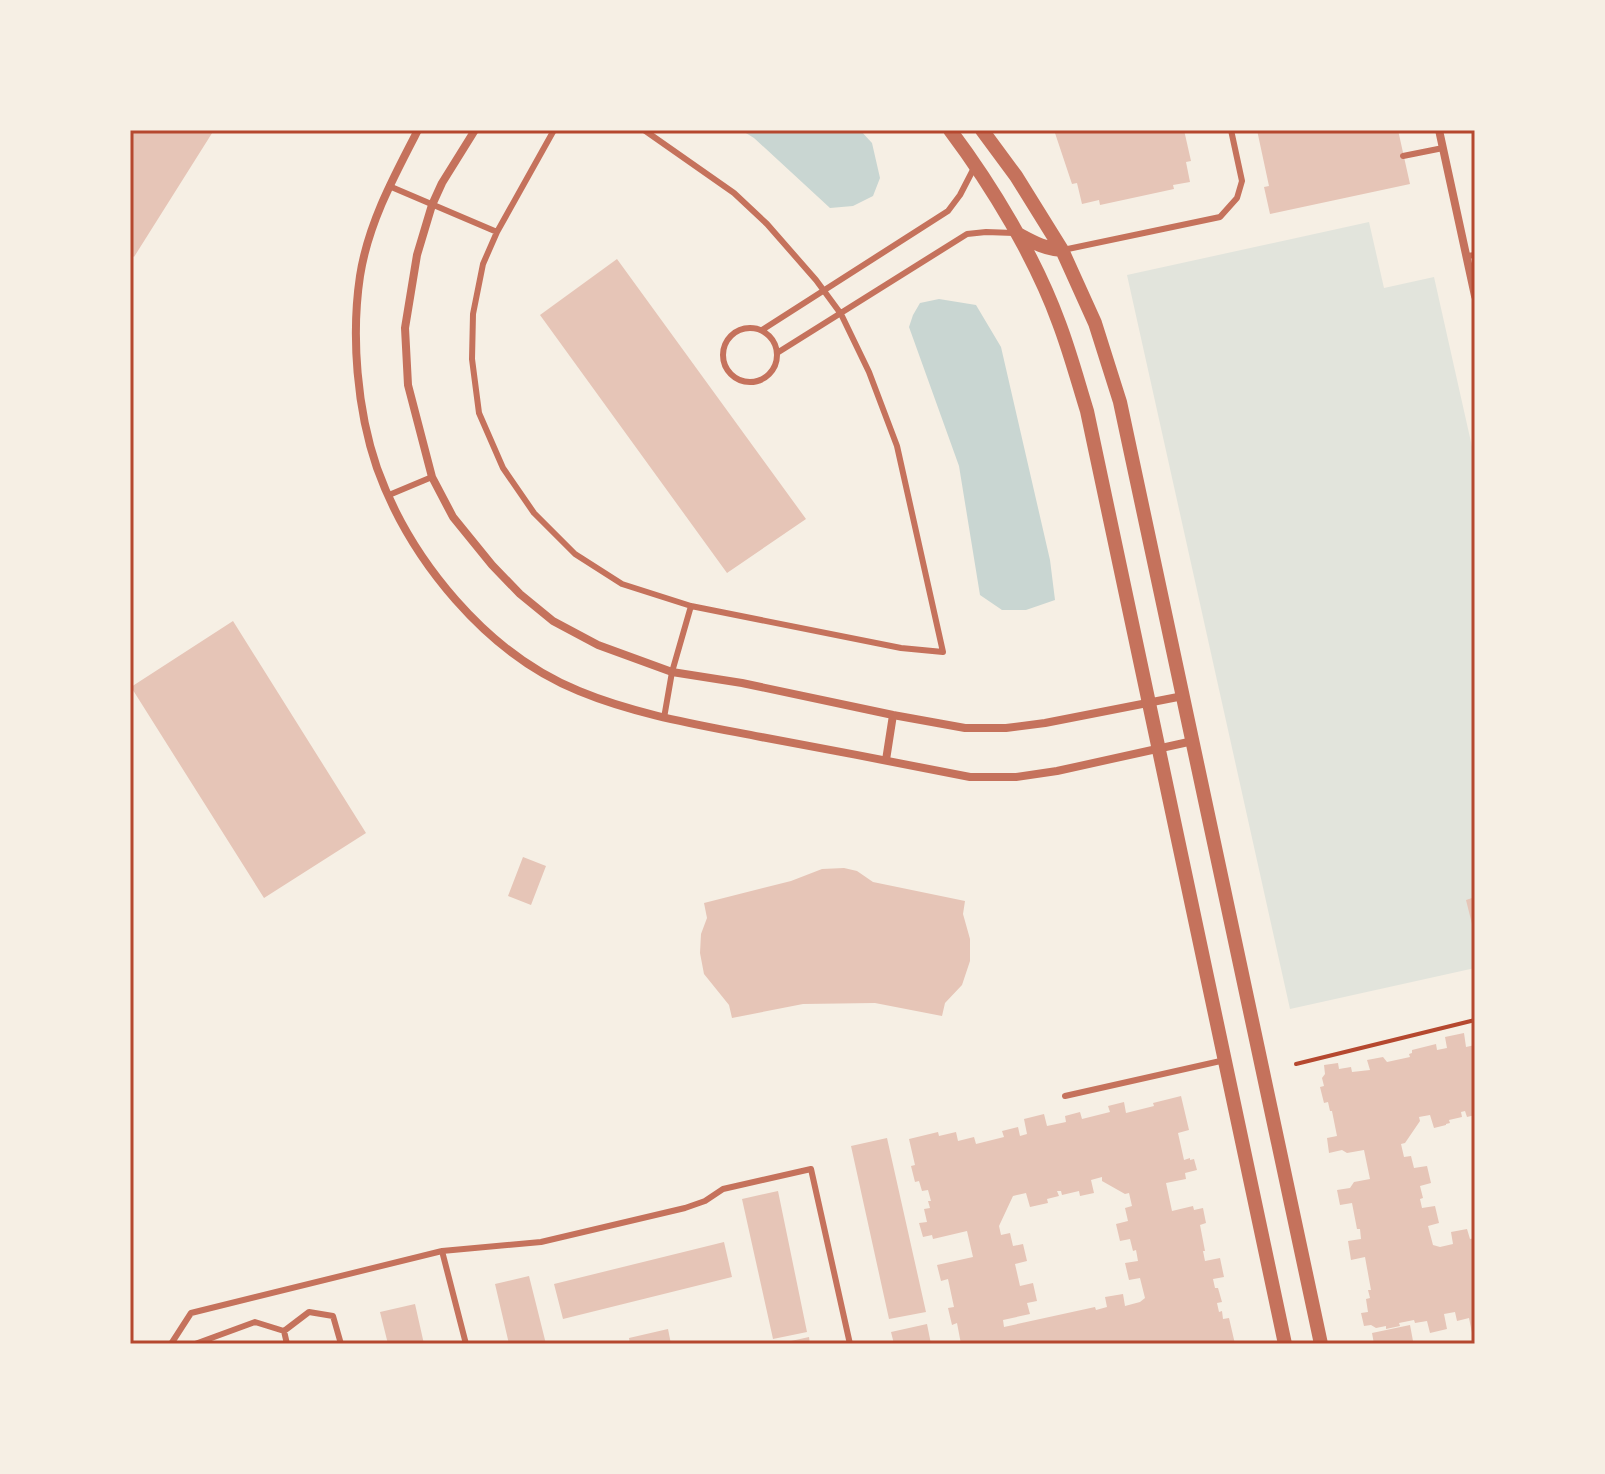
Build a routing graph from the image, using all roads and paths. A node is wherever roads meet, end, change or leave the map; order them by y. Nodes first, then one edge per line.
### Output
1 (418, 130) edge
2 (475, 130) edge
3 (554, 130) edge
4 (644, 130) edge
5 (950, 130) edge
6 (982, 130) edge
7 (1231, 130) edge
8 (1439, 130) edge
9 (1443, 148) junction
10 (1403, 156) dead end
11 (975, 166) junction
12 (389, 186) junction
13 (432, 205) junction
14 (497, 232) junction
15 (1017, 233) junction
16 (1062, 250) junction
17 (1471, 256) edge
18 (823, 290) junction
19 (1475, 296) edge
20 (841, 314) junction
21 (762, 330) junction
22 (777, 353) junction
23 (432, 477) junction
24 (389, 495) junction
25 (691, 606) junction
26 (672, 672) junction
27 (1183, 696) junction
28 (1149, 703) junction
29 (893, 715) junction
30 (664, 718) junction
31 (1193, 741) junction
32 (1158, 749) junction
33 (886, 760) junction
34 (1475, 1020) edge
35 (1225, 1060) junction
36 (1296, 1064) dead end
37 (1065, 1096) dead end
38 (442, 1251) junction
39 (284, 1331) junction
40 (171, 1344) edge
41 (195, 1344) edge
42 (287, 1344) edge
43 (341, 1344) edge
44 (466, 1344) edge
45 (850, 1344) edge
46 (1285, 1344) edge
47 (1321, 1344) edge

1 - 12 street
2 - 13 street
3 - 14 lane
4 - 18 lane
5 - 11 street
6 - 16 street
7 - 16 lane
8 - 9 street
9 - 10 lane
9 - 17 street
11 - 15 street
11 - 18 lane
12 - 13 lane
12 - 24 street
13 - 14 lane
13 - 23 street
14 - 25 lane
15 - 16 street
15 - 20 lane
15 - 28 street
16 - 27 street
17 - 19 street
18 - 20 lane
18 - 21 lane
20 - 22 lane
20 - 25 lane
21 - 22 lane
21 - 22 lane
23 - 24 lane
23 - 26 street
24 - 30 street
25 - 26 lane
26 - 29 street
26 - 30 lane
27 - 28 street
27 - 31 street
28 - 29 street
28 - 32 street
29 - 33 street
30 - 33 street
31 - 32 street
31 - 47 street
32 - 33 street
32 - 35 street
34 - 36 path
35 - 37 lane
35 - 46 street
38 - 40 lane
38 - 44 lane
38 - 45 lane
39 - 41 lane
39 - 42 lane
39 - 43 lane

